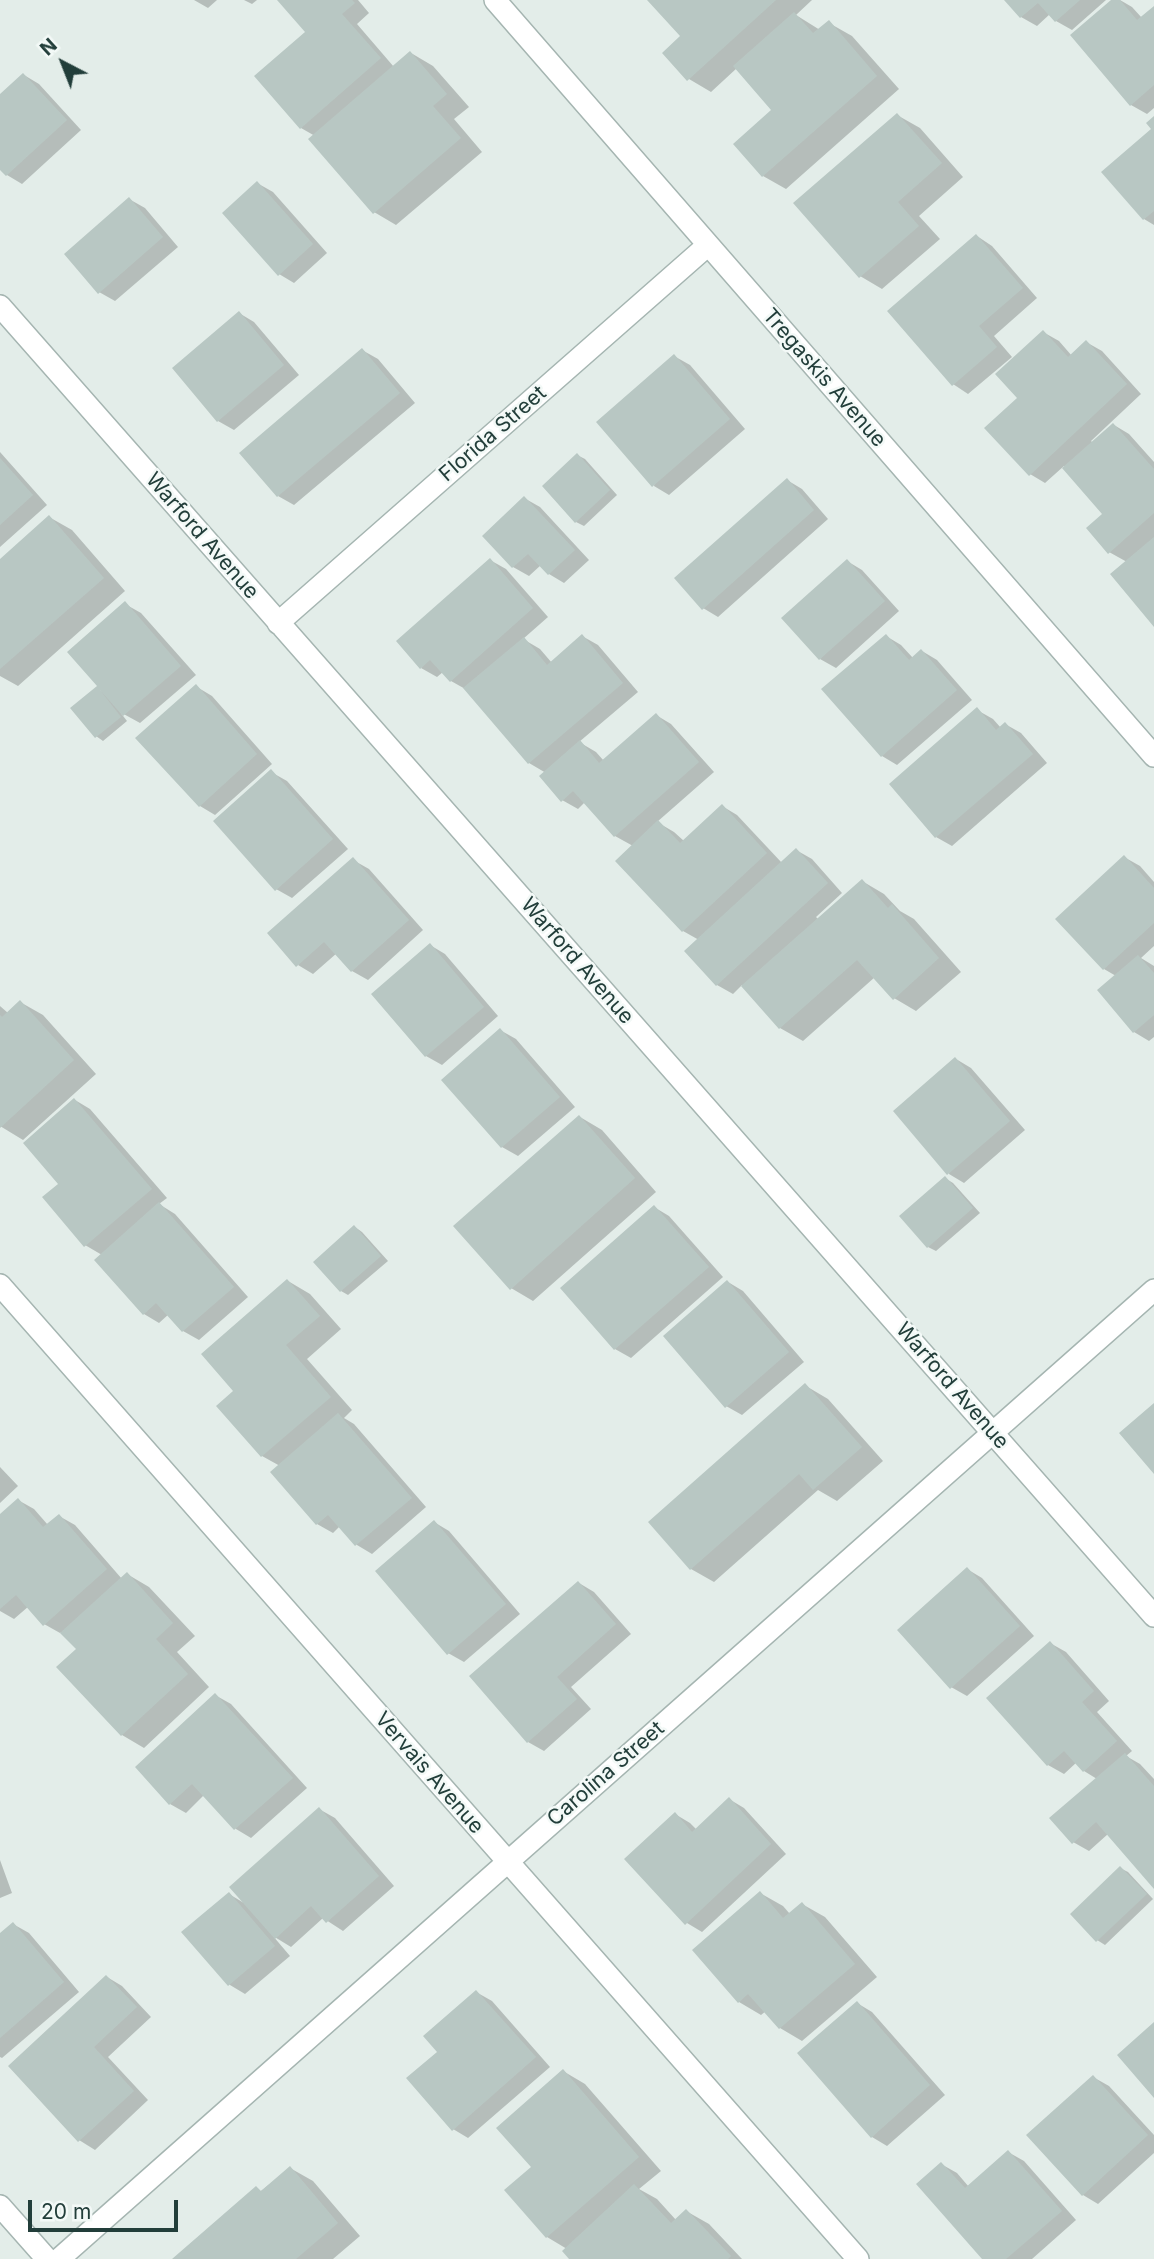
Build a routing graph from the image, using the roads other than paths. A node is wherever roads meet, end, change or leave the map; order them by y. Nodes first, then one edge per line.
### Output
1 (495, 0) edge
2 (708, 245) junction
3 (0, 306) edge
4 (278, 623) junction
5 (1154, 756) edge
6 (0, 1285) edge
7 (1154, 1290) edge
8 (993, 1433) junction
9 (1154, 1616) edge
10 (507, 1862) junction
11 (0, 2206) edge
12 (47, 2259) edge
13 (59, 2259) edge
14 (858, 2259) edge

1 - 2 street, Tregaskis Avenue
2 - 4 street, Florida Street
2 - 5 street, Tregaskis Avenue
3 - 4 street, Warford Avenue
4 - 8 street, Warford Avenue
6 - 10 street, Vervais Avenue
7 - 8 street, Carolina Street
8 - 9 street, Warford Avenue
8 - 10 street, Carolina Street
10 - 13 street, Carolina Street
10 - 14 street, Vervais Avenue
11 - 12 street

